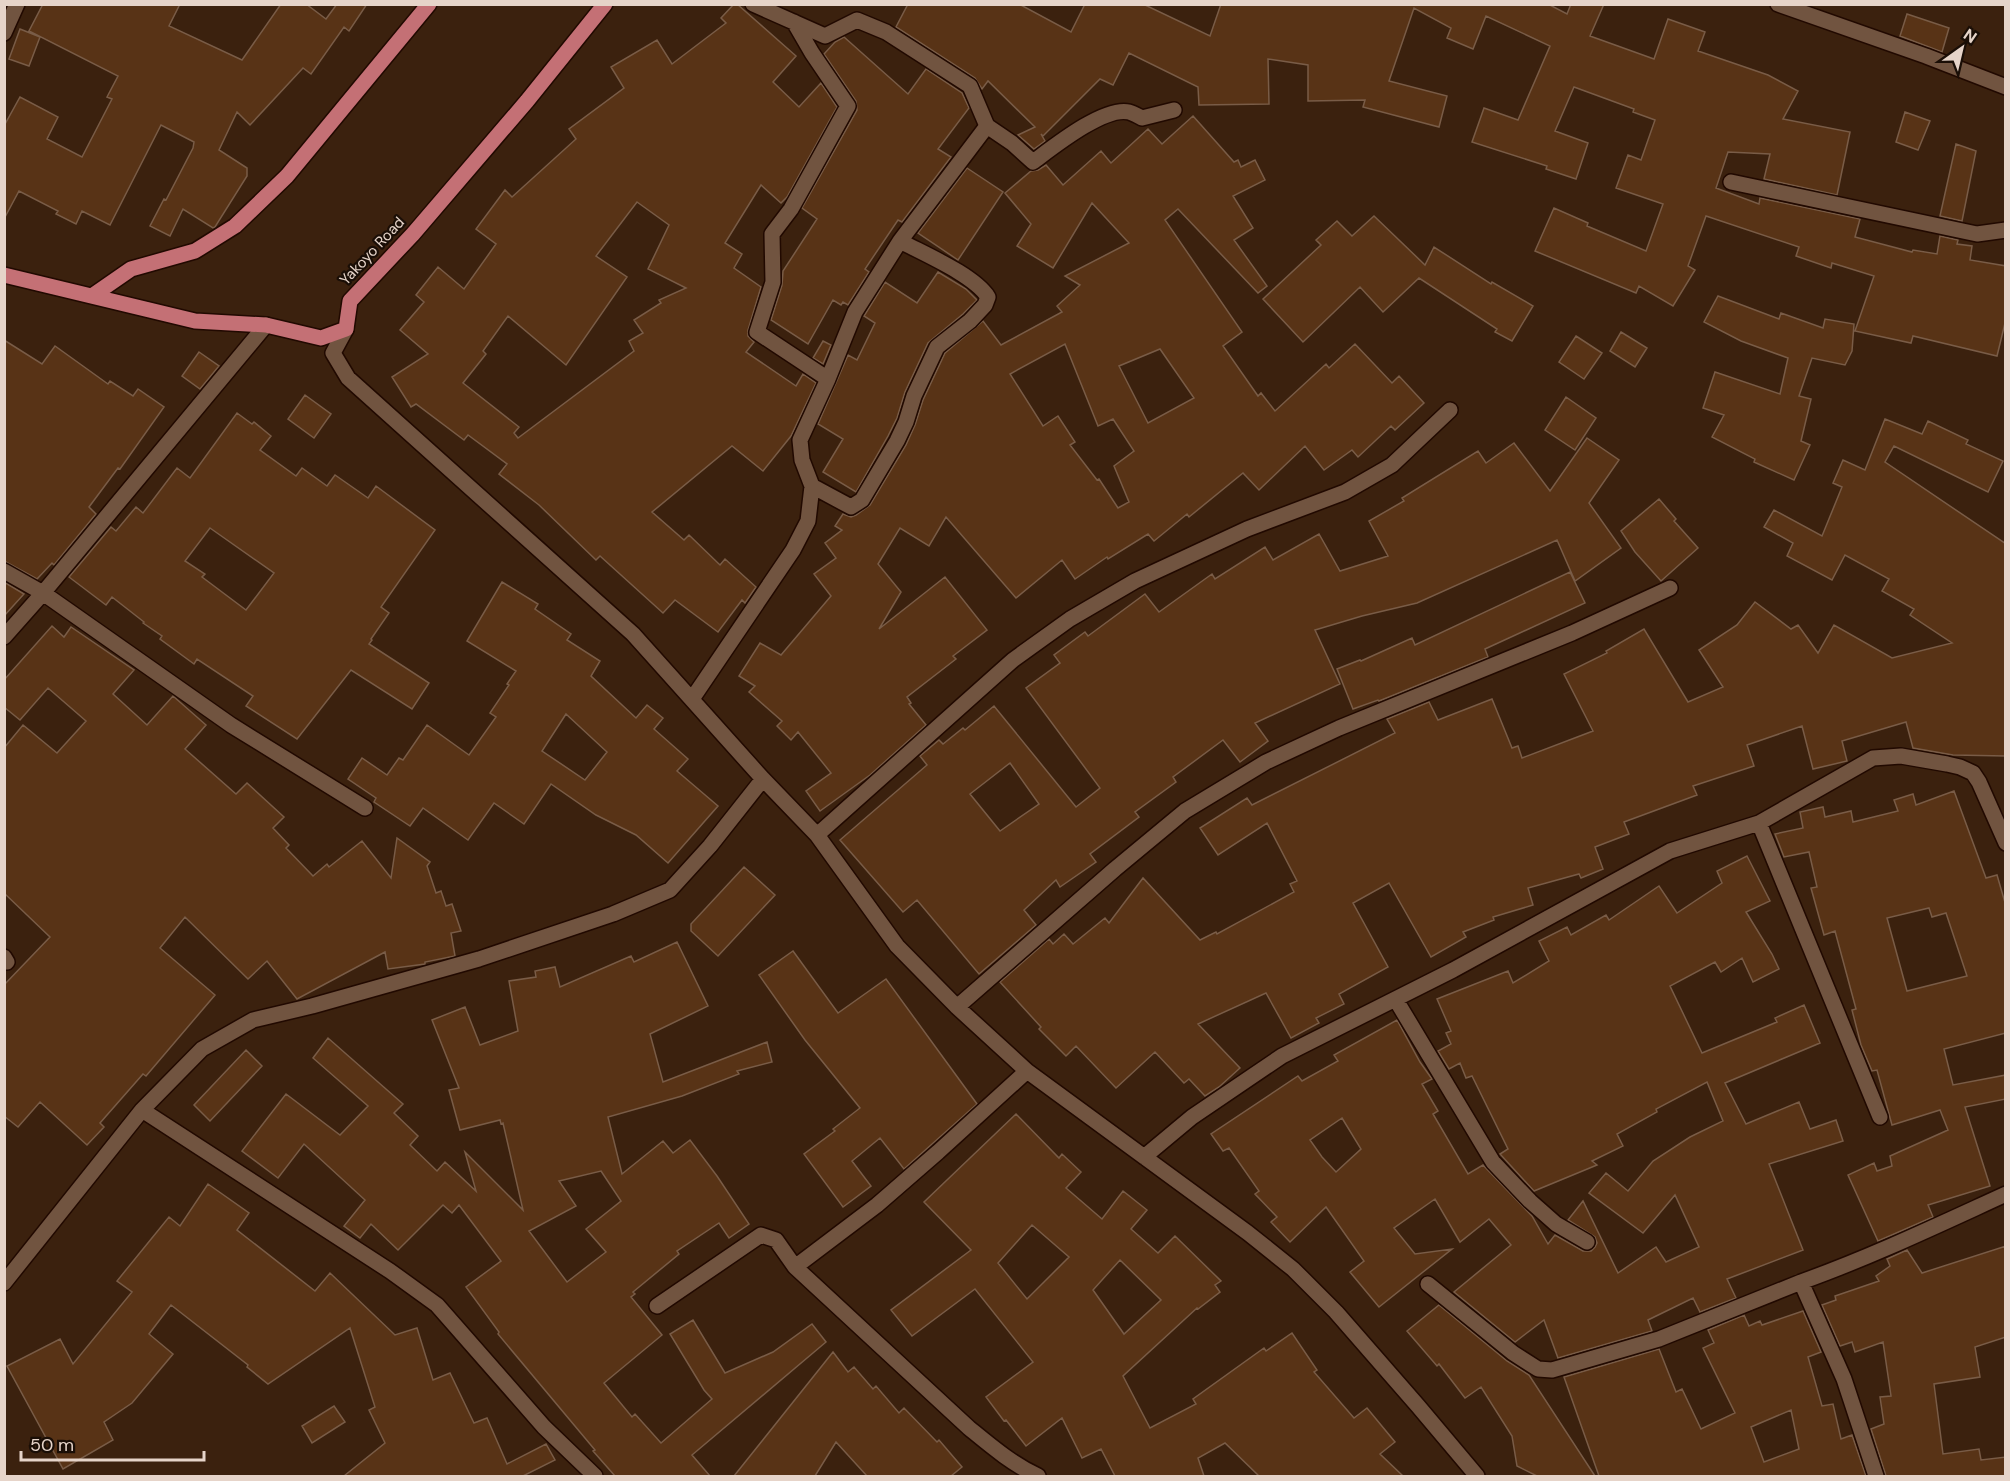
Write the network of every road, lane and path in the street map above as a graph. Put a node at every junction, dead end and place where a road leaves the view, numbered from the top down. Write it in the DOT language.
graph roads {
  1 [pos="17,4"];
  2 [pos="429,4"];
  3 [pos="605,4"];
  4 [pos="753,4"];
  5 [pos="1778,4"];
  6 [pos="794,22"];
  7 [pos="4,33"];
  8 [pos="2006,87"];
  9 [pos="1174,110"];
  10 [pos="987,126"];
  11 [pos="1731,183"];
  12 [pos="2006,230"];
  13 [pos="900,241"];
  14 [pos="4,275"];
  15 [pos="92,296"];
  16 [pos="266,325"];
  17 [pos="346,329"];
  18 [pos="828,379"];
  19 [pos="1450,410"];
  20 [pos="812,486"];
  21 [pos="4,571"];
  22 [pos="1670,588"];
  23 [pos="43,593"];
  24 [pos="4,637"];
  25 [pos="692,699"];
  26 [pos="763,779"];
  27 [pos="366,808"];
  28 [pos="1759,823"];
  29 [pos="817,835"];
  30 [pos="2006,843"];
  31 [pos="1396,1000"];
  32 [pos="957,1006"];
  33 [pos="1027,1071"];
  34 [pos="142,1110"];
  35 [pos="1880,1117"];
  36 [pos="1144,1157"];
  37 [pos="2006,1194"];
  38 [pos="1587,1242"];
  39 [pos="795,1267"];
  40 [pos="1801,1282"];
  41 [pos="4,1283"];
  42 [pos="1428,1284"];
  43 [pos="657,1306"];
  44 [pos="595,1476"];
  45 [pos="1038,1476"];
  46 [pos="1477,1476"];
  47 [pos="1876,1476"];
  1 -- 7 [label="street"];
  2 -- 15 [label="main road"];
  3 -- 17 [label="main road, Yakoyo Road"];
  4 -- 6 [label="street"];
  5 -- 8 [label="street"];
  6 -- 10 [label="street"];
  6 -- 18 [label="street"];
  9 -- 10 [label="street"];
  10 -- 13 [label="street"];
  11 -- 12 [label="street"];
  13 -- 18 [label="street"];
  13 -- 20 [label="street"];
  14 -- 15 [label="main road"];
  15 -- 16 [label="main road"];
  16 -- 17 [label="main road"];
  16 -- 23 [label="street"];
  17 -- 25 [label="street"];
  18 -- 20 [label="street"];
  19 -- 29 [label="street"];
  20 -- 25 [label="street"];
  21 -- 23 [label="street"];
  22 -- 32 [label="street"];
  23 -- 24 [label="street"];
  23 -- 27 [label="street"];
  25 -- 26 [label="street"];
  26 -- 29 [label="street"];
  26 -- 34 [label="street"];
  28 -- 30 [label="street"];
  28 -- 31 [label="street"];
  28 -- 35 [label="street"];
  29 -- 32 [label="street"];
  31 -- 36 [label="street"];
  31 -- 38 [label="street"];
  32 -- 33 [label="street"];
  33 -- 36 [label="street"];
  33 -- 39 [label="street"];
  34 -- 41 [label="street"];
  34 -- 44 [label="street"];
  36 -- 46 [label="street"];
  37 -- 40 [label="street"];
  39 -- 43 [label="street"];
  39 -- 45 [label="street"];
  40 -- 42 [label="street"];
  40 -- 47 [label="street"];
}
